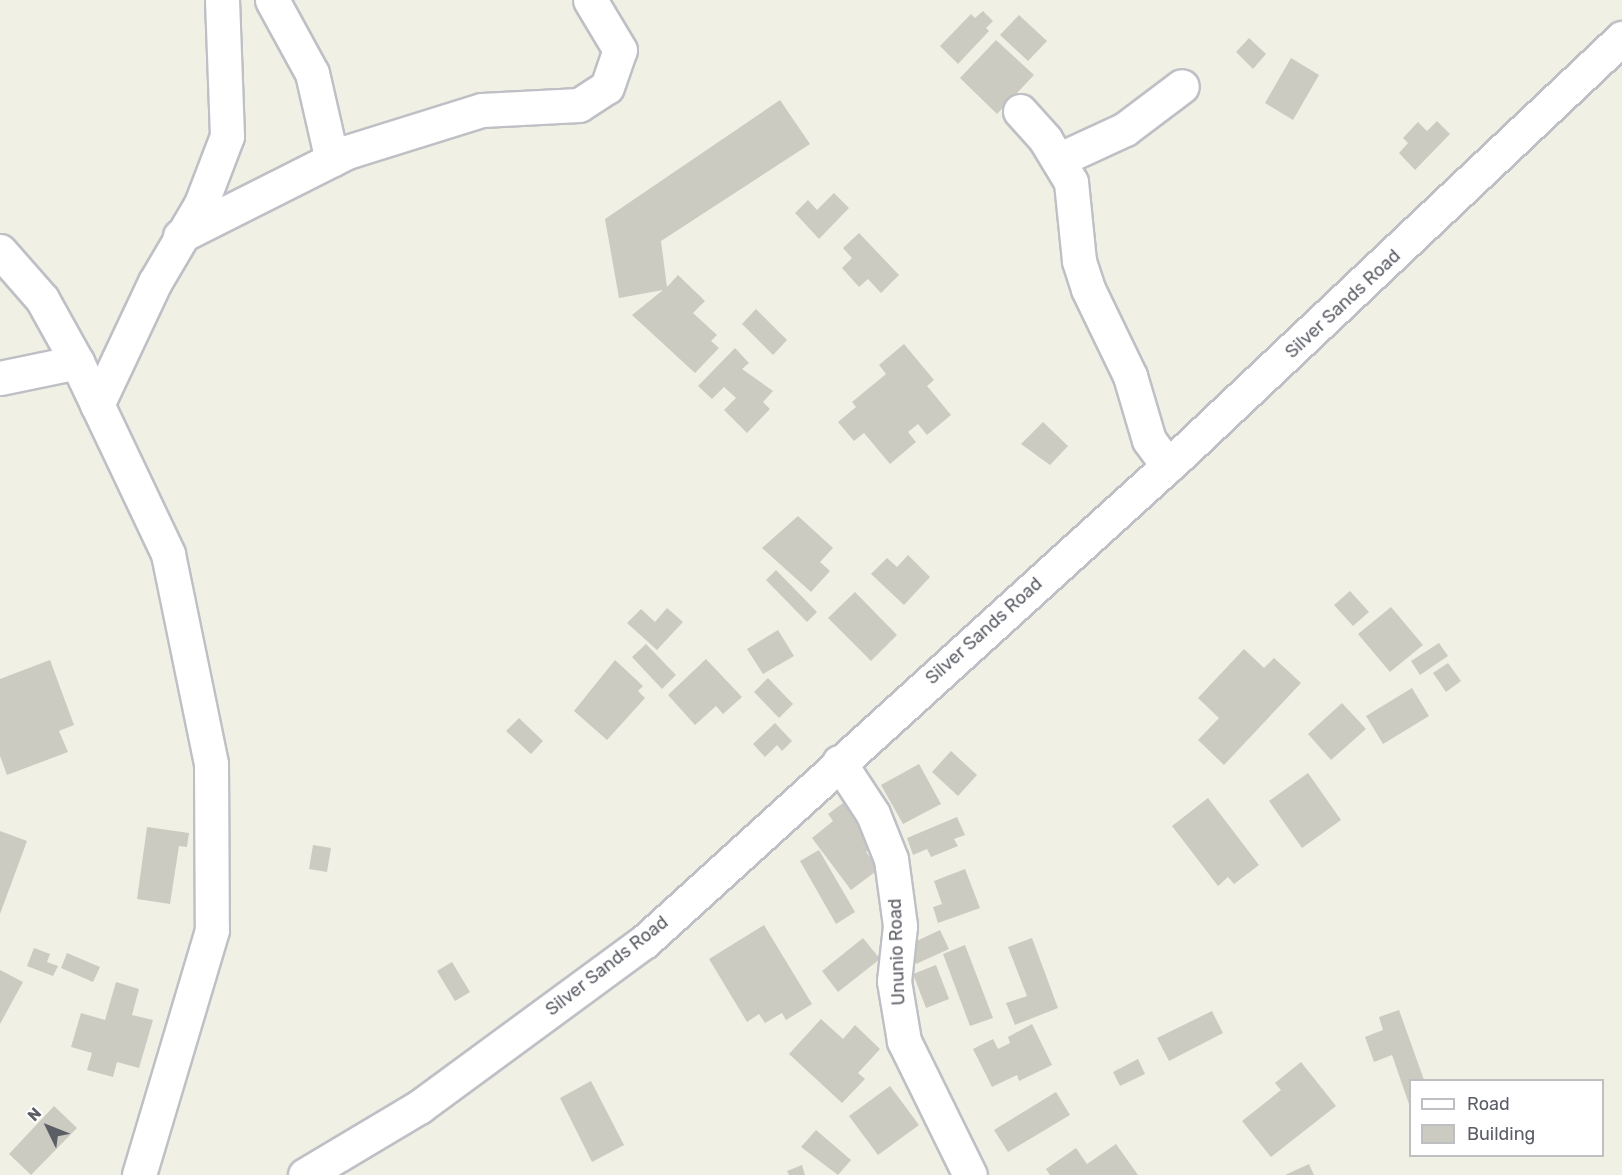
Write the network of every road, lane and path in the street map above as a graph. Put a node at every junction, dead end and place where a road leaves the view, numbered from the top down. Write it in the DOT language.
graph roads {
  1 [pos="222,0"];
  2 [pos="272,0"];
  3 [pos="590,0"];
  4 [pos="1622,38"];
  5 [pos="1182,86"];
  6 [pos="1020,111"];
  7 [pos="332,160"];
  8 [pos="1058,160"];
  9 [pos="180,236"];
  10 [pos="0,251"];
  11 [pos="77,362"];
  12 [pos="0,378"];
  13 [pos="97,405"];
  14 [pos="1168,466"];
  15 [pos="839,762"];
  16 [pos="140,1175"];
  17 [pos="305,1175"];
  18 [pos="970,1175"];
  1 -- 9 [label="street"];
  2 -- 7 [label="street"];
  3 -- 7 [label="street"];
  4 -- 14 [label="street, Silver Sands Road"];
  5 -- 8 [label="street"];
  6 -- 8 [label="street"];
  7 -- 9 [label="street"];
  8 -- 14 [label="street"];
  9 -- 13 [label="street"];
  10 -- 11 [label="street"];
  11 -- 12 [label="street"];
  11 -- 13 [label="street"];
  13 -- 16 [label="street"];
  14 -- 15 [label="street, Silver Sands Road"];
  15 -- 17 [label="street, Silver Sands Road"];
  15 -- 18 [label="street, Ununio Road"];
}
